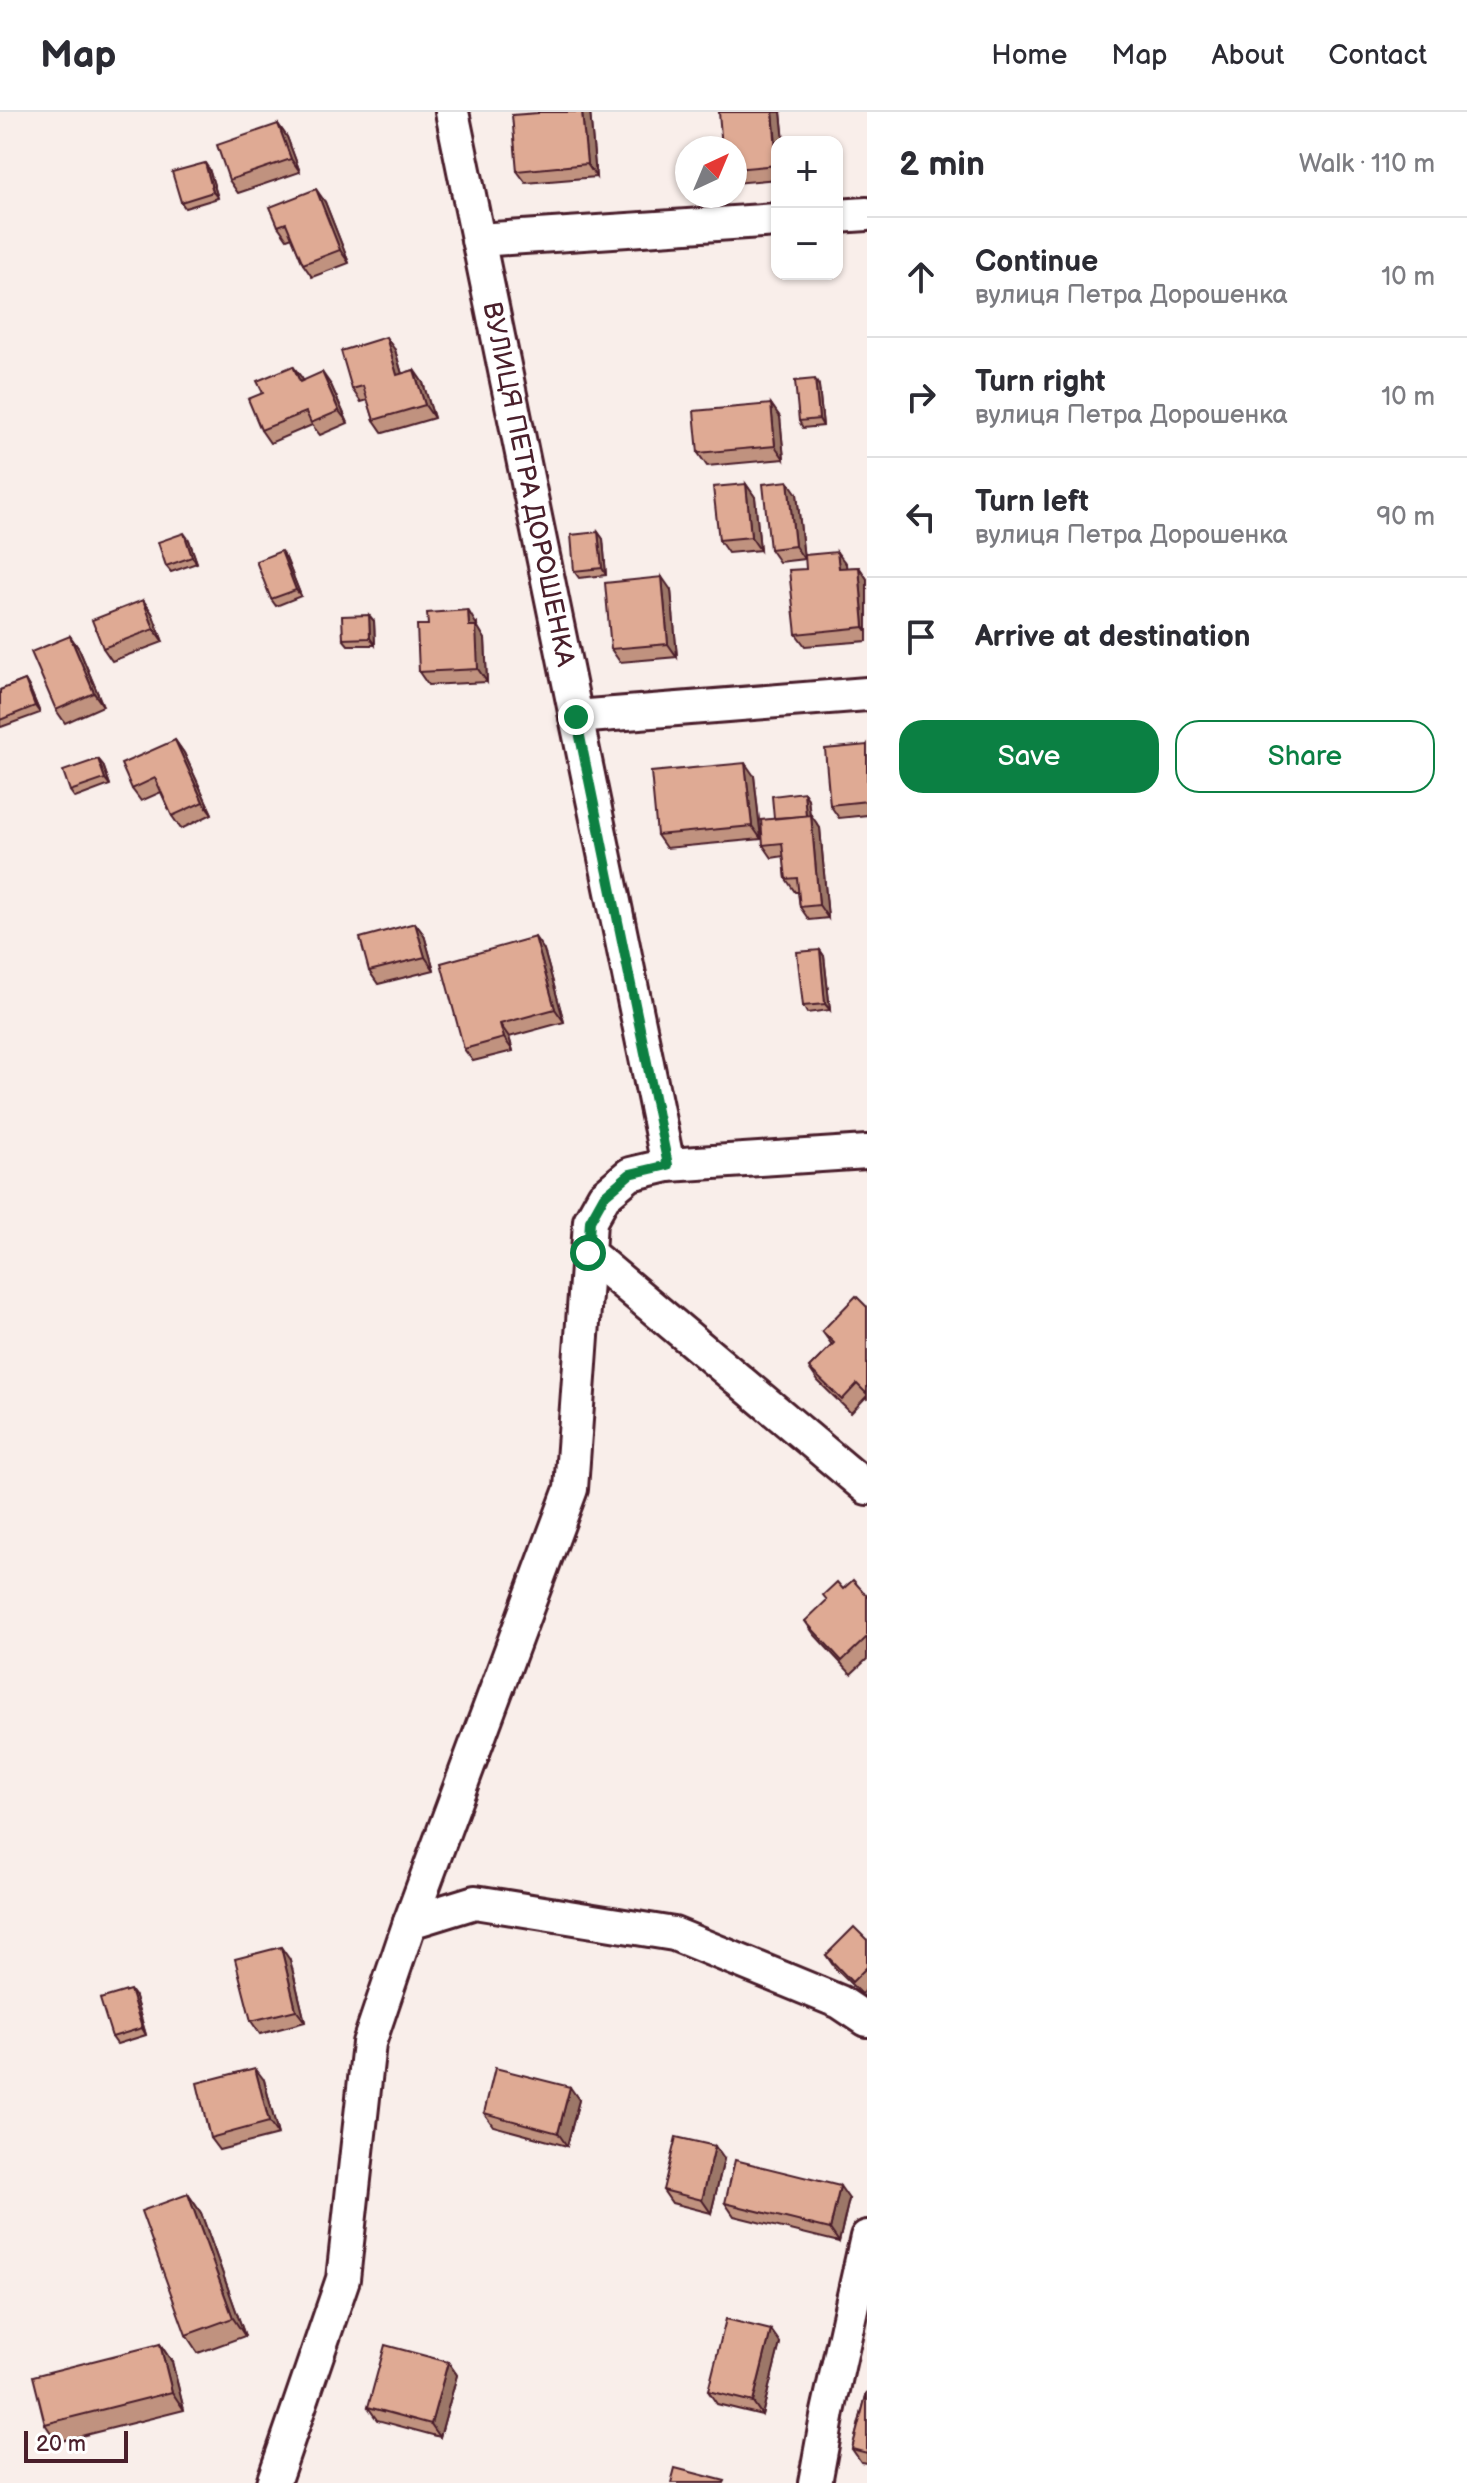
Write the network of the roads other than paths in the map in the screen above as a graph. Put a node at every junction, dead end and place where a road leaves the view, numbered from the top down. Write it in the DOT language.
graph roads {
  1 [pos="452,112"];
  2 [pos="867,214"];
  3 [pos="843,216"];
  4 [pos="771,220"];
  5 [pos="478,240"];
  6 [pos="867,694"];
  7 [pos="576,717"];
  8 [pos="867,1152"];
  9 [pos="668,1165"];
  10 [pos="588,1253"];
  11 [pos="867,1488"];
  12 [pos="410,1922"];
  13 [pos="867,2020"];
  14 [pos="867,2237"];
  15 [pos="273,2483"];
  16 [pos="815,2483"];
  1 -- 5 [label="street, ВУЛИЦЯ ПЕТРА ДОРОШЕНКА"];
  2 -- 3 [label="street"];
  4 -- 5 [label="street"];
  5 -- 7 [label="street, ВУЛИЦЯ ПЕТРА ДОРОШЕНКА"];
  6 -- 7 [label="street"];
  7 -- 9 [label="street, ВУЛИЦЯ ПЕТРА ДОРОШЕНКА"];
  8 -- 9 [label="street"];
  9 -- 10 [label="street"];
  10 -- 11 [label="street"];
  10 -- 12 [label="street"];
  12 -- 13 [label="street"];
  12 -- 15 [label="street"];
  14 -- 16 [label="street"];
}
